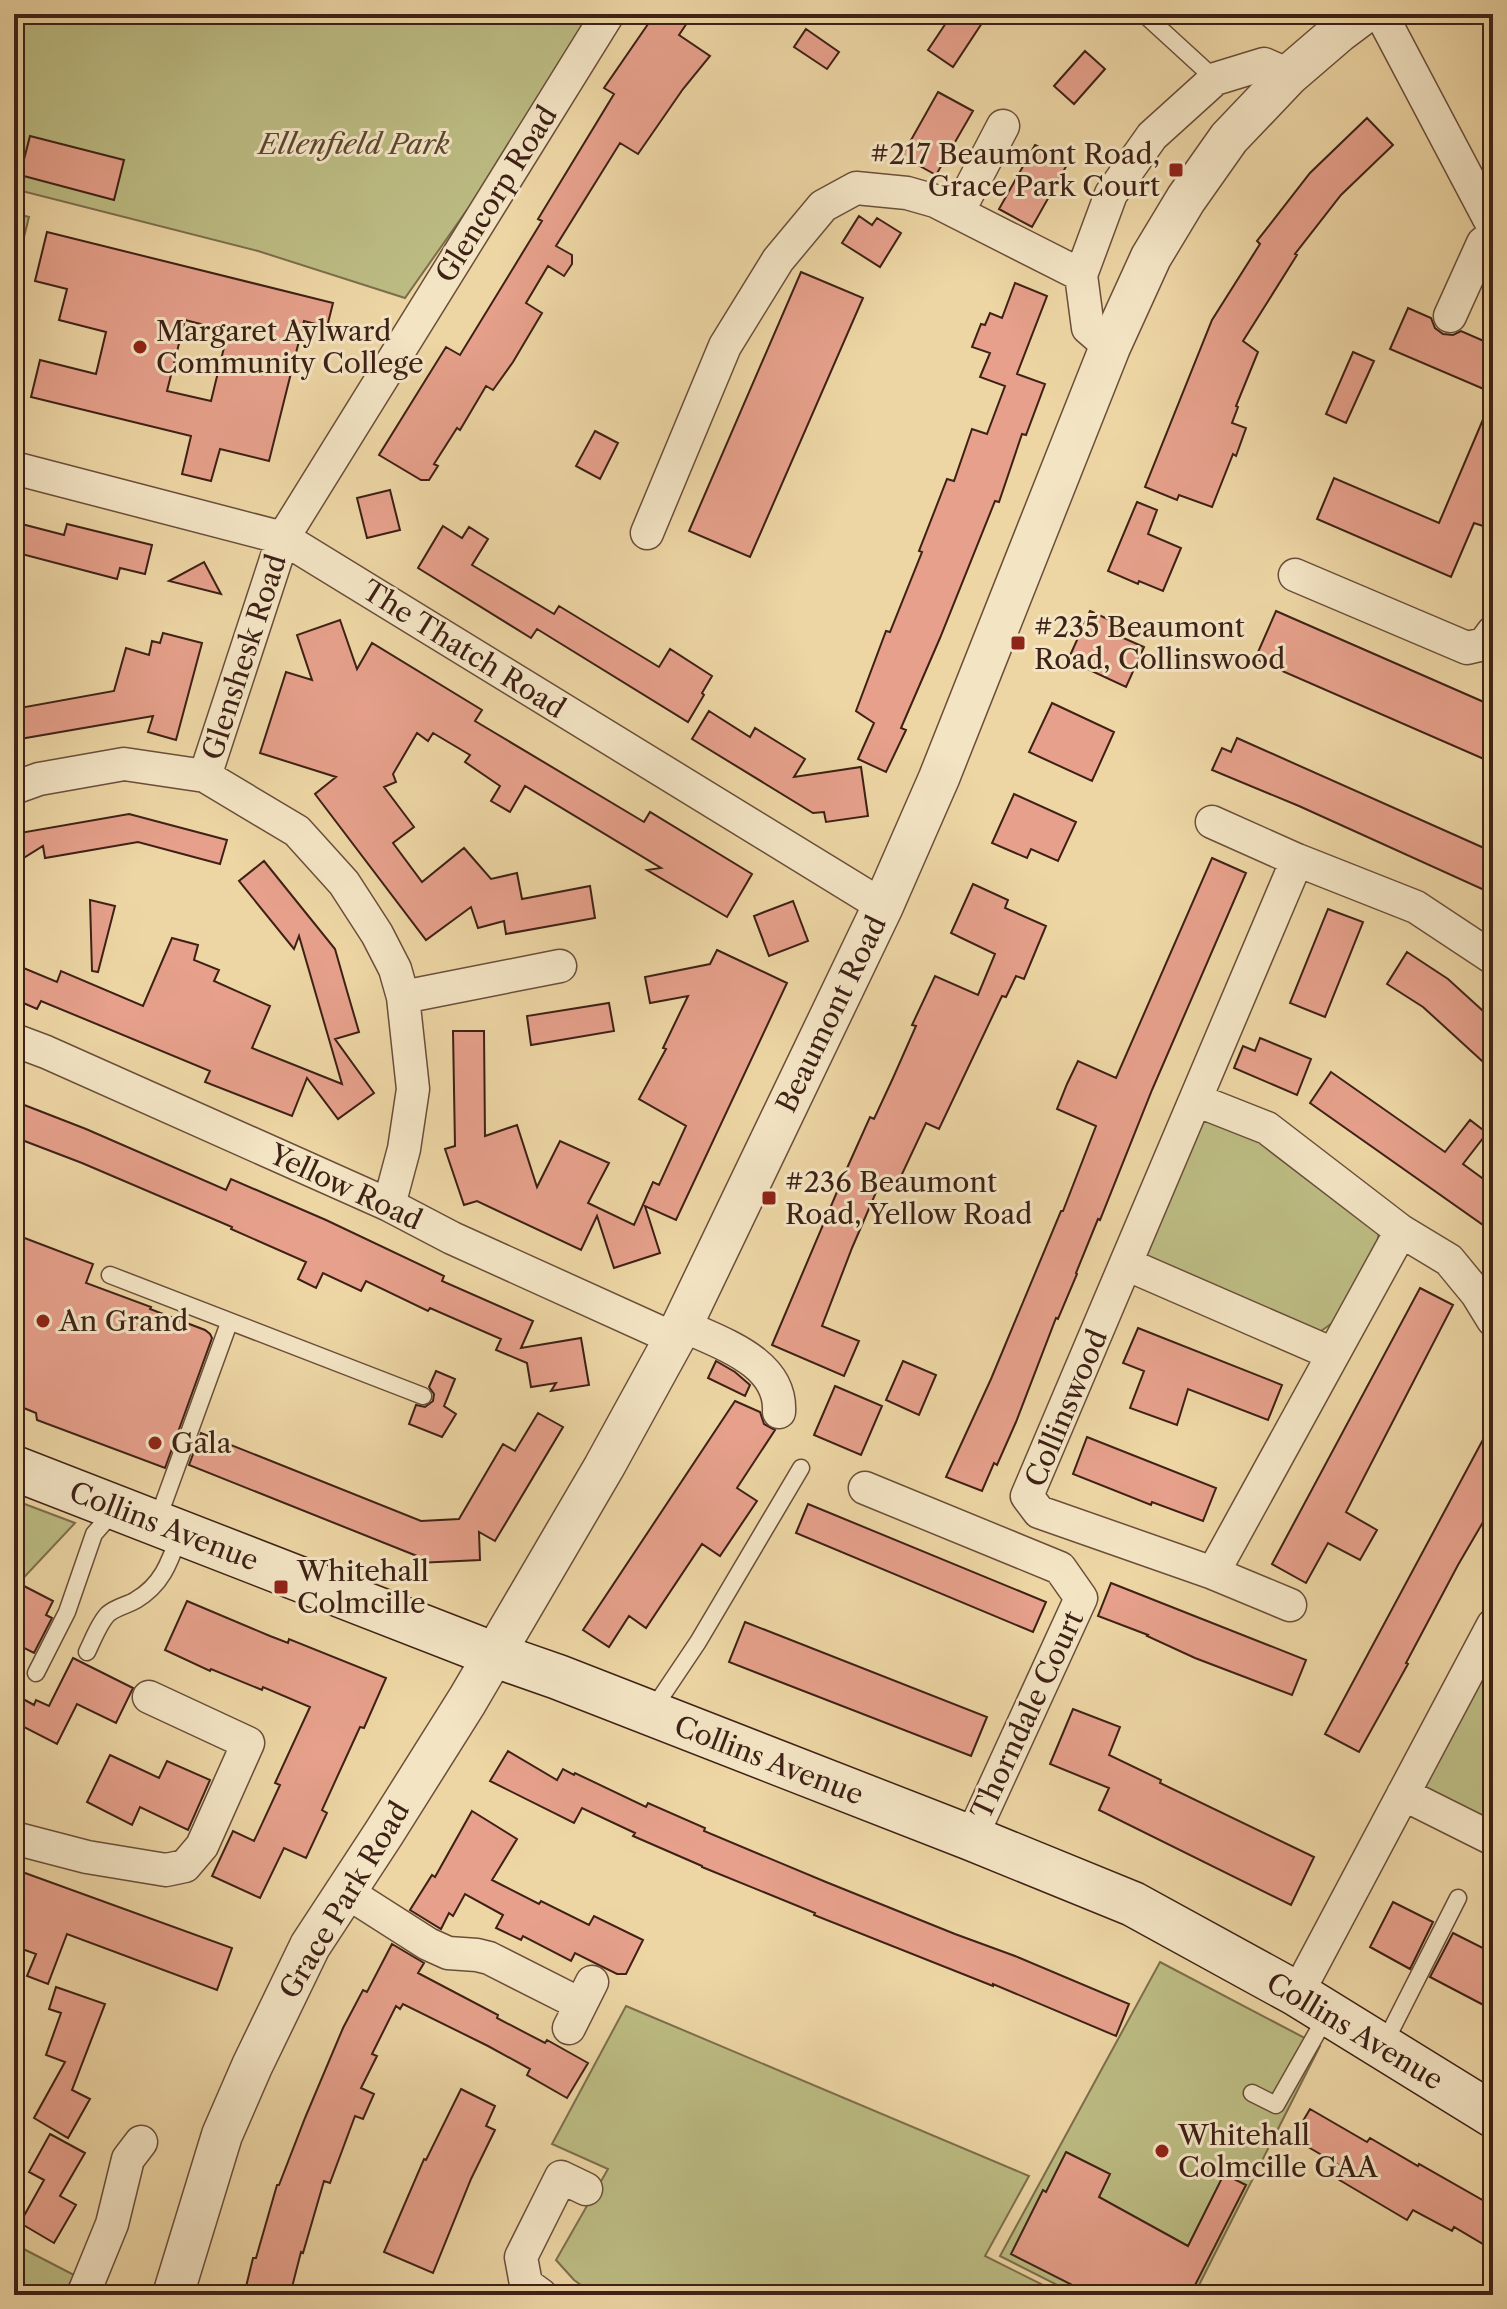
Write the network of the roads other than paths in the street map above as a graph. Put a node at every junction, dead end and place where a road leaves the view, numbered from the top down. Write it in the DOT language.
graph roads {
  1 [pos="608,14"];
  2 [pos="1144,14"];
  3 [pos="1363,14"];
  4 [pos="1381,14"];
  5 [pos="1289,75"];
  6 [pos="1215,79"];
  7 [pos="1003,126"];
  8 [pos="958,212"];
  9 [pos="1493,226"];
  10 [pos="1493,236"];
  11 [pos="1081,275"];
  12 [pos="1450,316"];
  13 [pos="1110,347"];
  14 [pos="14,468"];
  15 [pos="647,533"];
  16 [pos="283,538"];
  17 [pos="1295,575"];
  18 [pos="1490,643"];
  19 [pos="205,776"];
  20 [pos="14,788"];
  21 [pos="1212,822"];
  22 [pos="1297,860"];
  23 [pos="883,906"];
  24 [pos="1493,958"];
  25 [pos="560,966"];
  26 [pos="403,997"];
  27 [pos="14,1040"];
  28 [pos="1196,1100"];
  29 [pos="389,1205"];
  30 [pos="1401,1231"];
  31 [pos="1126,1264"];
  32 [pos="110,1275"];
  33 [pos="1493,1320"];
  34 [pos="229,1323"];
  35 [pos="679,1332"];
  36 [pos="1333,1354"];
  37 [pos="423,1396"];
  38 [pos="779,1412"];
  39 [pos="801,1468"];
  40 [pos="17,1477"];
  41 [pos="865,1488"];
  42 [pos="116,1509"];
  43 [pos="168,1527"];
  44 [pos="1213,1573"];
  45 [pos="1290,1605"];
  46 [pos="1493,1625"];
  47 [pos="87,1652"];
  48 [pos="495,1655"];
  49 [pos="36,1673"];
  50 [pos="149,1697"];
  51 [pos="650,1713"];
  52 [pos="1403,1794"];
  53 [pos="14,1838"];
  54 [pos="971,1838"];
  55 [pos="1493,1839"];
  56 [pos="345,1891"];
  57 [pos="1458,1898"];
  58 [pos="1313,2004"];
  59 [pos="580,2005"];
  60 [pos="1383,2047"];
  61 [pos="1252,2093"];
  62 [pos="1493,2115"];
  63 [pos="141,2142"];
  64 [pos="586,2189"];
  65 [pos="83,2295"];
  66 [pos="173,2295"];
  67 [pos="541,2295"];
  1 -- 16 [label="street, Glencorp Road"];
  2 -- 6 [label="lane"];
  3 -- 5 [label="street, Beaumont Road"];
  4 -- 9 [label="street"];
  5 -- 6 [label="street"];
  5 -- 13 [label="street, Beaumont Road"];
  6 -- 11 [label="street"];
  7 -- 8 [label="street"];
  8 -- 11 [label="street"];
  8 -- 15 [label="street"];
  10 -- 12 [label="street"];
  11 -- 13 [label="street"];
  13 -- 23 [label="street, Beaumont Road"];
  14 -- 16 [label="street, The Thatch Road"];
  16 -- 19 [label="street, Glenshesk Road"];
  16 -- 23 [label="street, The Thatch Road"];
  17 -- 18 [label="street"];
  19 -- 20 [label="street, Glenshesk Road"];
  19 -- 26 [label="street, Glenshesk Road"];
  21 -- 22 [label="street"];
  22 -- 24 [label="street"];
  22 -- 28 [label="street, Collinswood"];
  23 -- 35 [label="street, Beaumont Road"];
  25 -- 26 [label="street"];
  26 -- 29 [label="street, Glenshesk Road"];
  27 -- 29 [label="street, Yellow Road"];
  28 -- 30 [label="street"];
  28 -- 31 [label="street, Collinswood"];
  29 -- 35 [label="street, Yellow Road"];
  30 -- 33 [label="street"];
  30 -- 36 [label="street"];
  31 -- 36 [label="street"];
  31 -- 44 [label="street, Collinswood"];
  32 -- 34 [label="lane"];
  34 -- 37 [label="lane"];
  34 -- 43 [label="lane"];
  35 -- 38 [label="street, Yellow Road"];
  35 -- 48 [label="street, Beaumont Road"];
  36 -- 44 [label="street"];
  39 -- 51 [label="lane"];
  40 -- 42 [label="main road, Collins Avenue"];
  41 -- 54 [label="street, Thorndale Court"];
  42 -- 43 [label="main road, Collins Avenue"];
  42 -- 49 [label="lane"];
  43 -- 47 [label="lane"];
  43 -- 48 [label="main road, Collins Avenue"];
  44 -- 45 [label="street, Collinswood"];
  46 -- 52 [label="street"];
  48 -- 51 [label="main road, Collins Avenue"];
  48 -- 56 [label="street, Grace Park Road"];
  50 -- 53 [label="street"];
  51 -- 54 [label="main road, Collins Avenue"];
  52 -- 55 [label="street"];
  52 -- 58 [label="street"];
  54 -- 58 [label="main road, Collins Avenue"];
  56 -- 59 [label="street"];
  56 -- 66 [label="street, Grace Park Road"];
  57 -- 60 [label="lane"];
  58 -- 60 [label="main road, Collins Avenue"];
  58 -- 61 [label="lane"];
  60 -- 62 [label="main road, Collins Avenue"];
  63 -- 65 [label="street"];
  64 -- 67 [label="street"];
}
